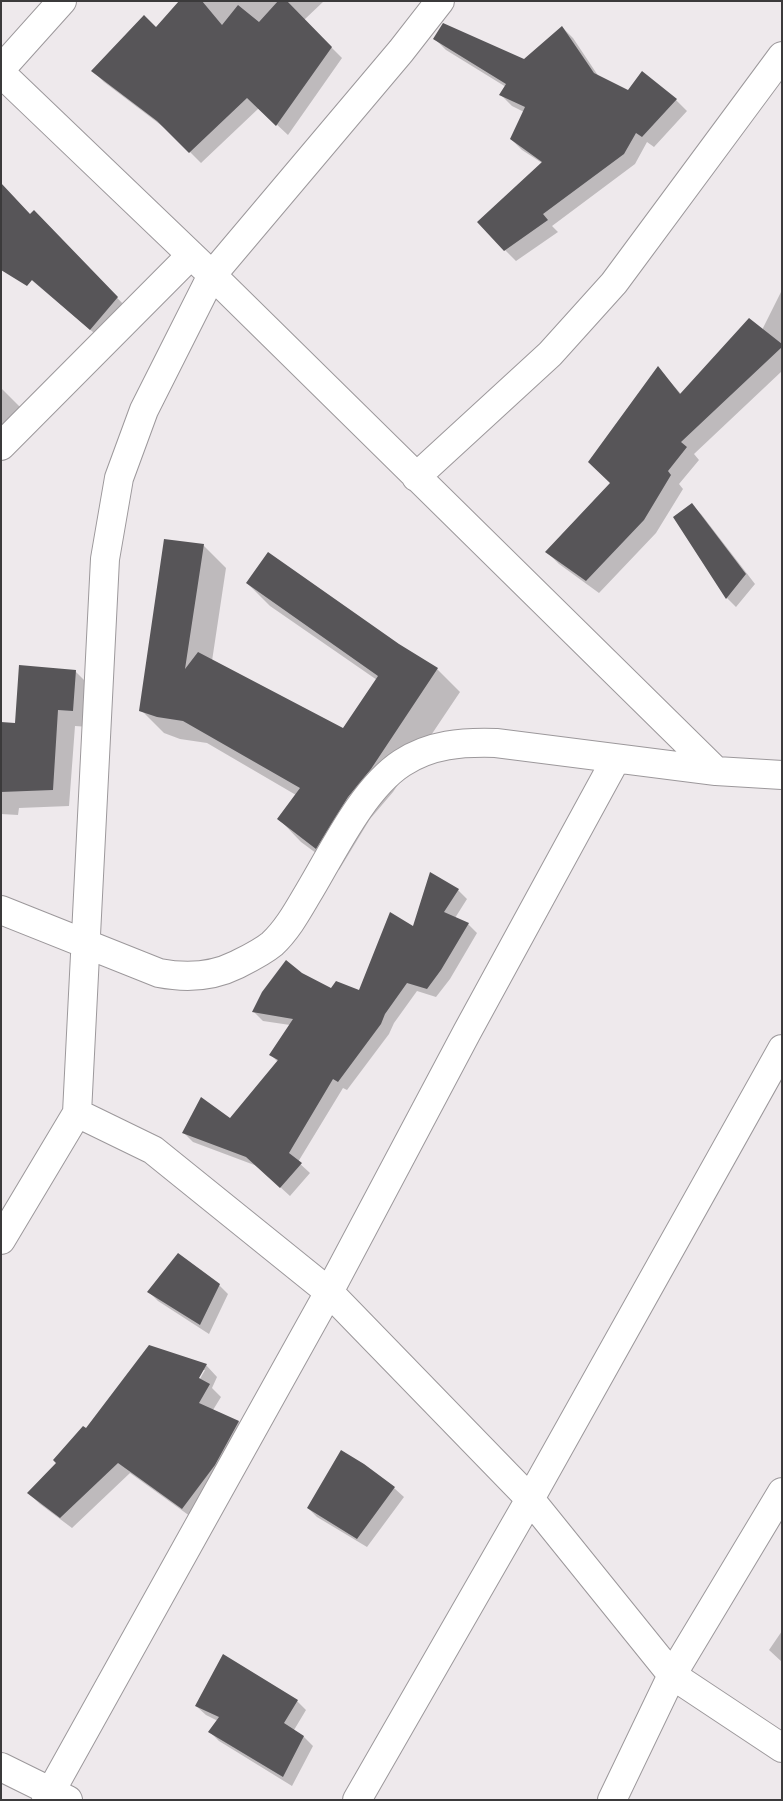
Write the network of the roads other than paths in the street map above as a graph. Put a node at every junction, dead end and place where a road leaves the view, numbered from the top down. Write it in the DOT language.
graph roads {
  1 [pos="62,1"];
  2 [pos="440,1"];
  3 [pos="782,56"];
  4 [pos="1,71"];
  5 [pos="190,255"];
  6 [pos="212,275"];
  7 [pos="1,446"];
  8 [pos="416,477"];
  9 [pos="616,759"];
  10 [pos="716,771"];
  11 [pos="782,775"];
  12 [pos="1,910"];
  13 [pos="84,943"];
  14 [pos="782,1049"];
  15 [pos="77,1113"];
  16 [pos="1,1240"];
  17 [pos="329,1292"];
  18 [pos="782,1492"];
  19 [pos="530,1499"];
  20 [pos="672,1674"];
  21 [pos="782,1748"];
  22 [pos="1,1767"];
  23 [pos="55,1797"];
  24 [pos="357,1800"];
  25 [pos="612,1800"];
  1 -- 4 [label="street"];
  2 -- 6 [label="street"];
  3 -- 8 [label="street"];
  4 -- 5 [label="street"];
  5 -- 6 [label="street"];
  5 -- 7 [label="street"];
  6 -- 8 [label="street"];
  6 -- 13 [label="street"];
  8 -- 10 [label="street"];
  9 -- 10 [label="street"];
  9 -- 13 [label="street"];
  9 -- 17 [label="street"];
  10 -- 11 [label="street"];
  12 -- 13 [label="street"];
  13 -- 15 [label="street"];
  14 -- 19 [label="street"];
  15 -- 16 [label="street"];
  15 -- 17 [label="street"];
  17 -- 19 [label="street"];
  17 -- 23 [label="street"];
  18 -- 20 [label="street"];
  19 -- 20 [label="street"];
  19 -- 24 [label="street"];
  20 -- 21 [label="street"];
  20 -- 25 [label="street"];
  22 -- 23 [label="street"];
}
